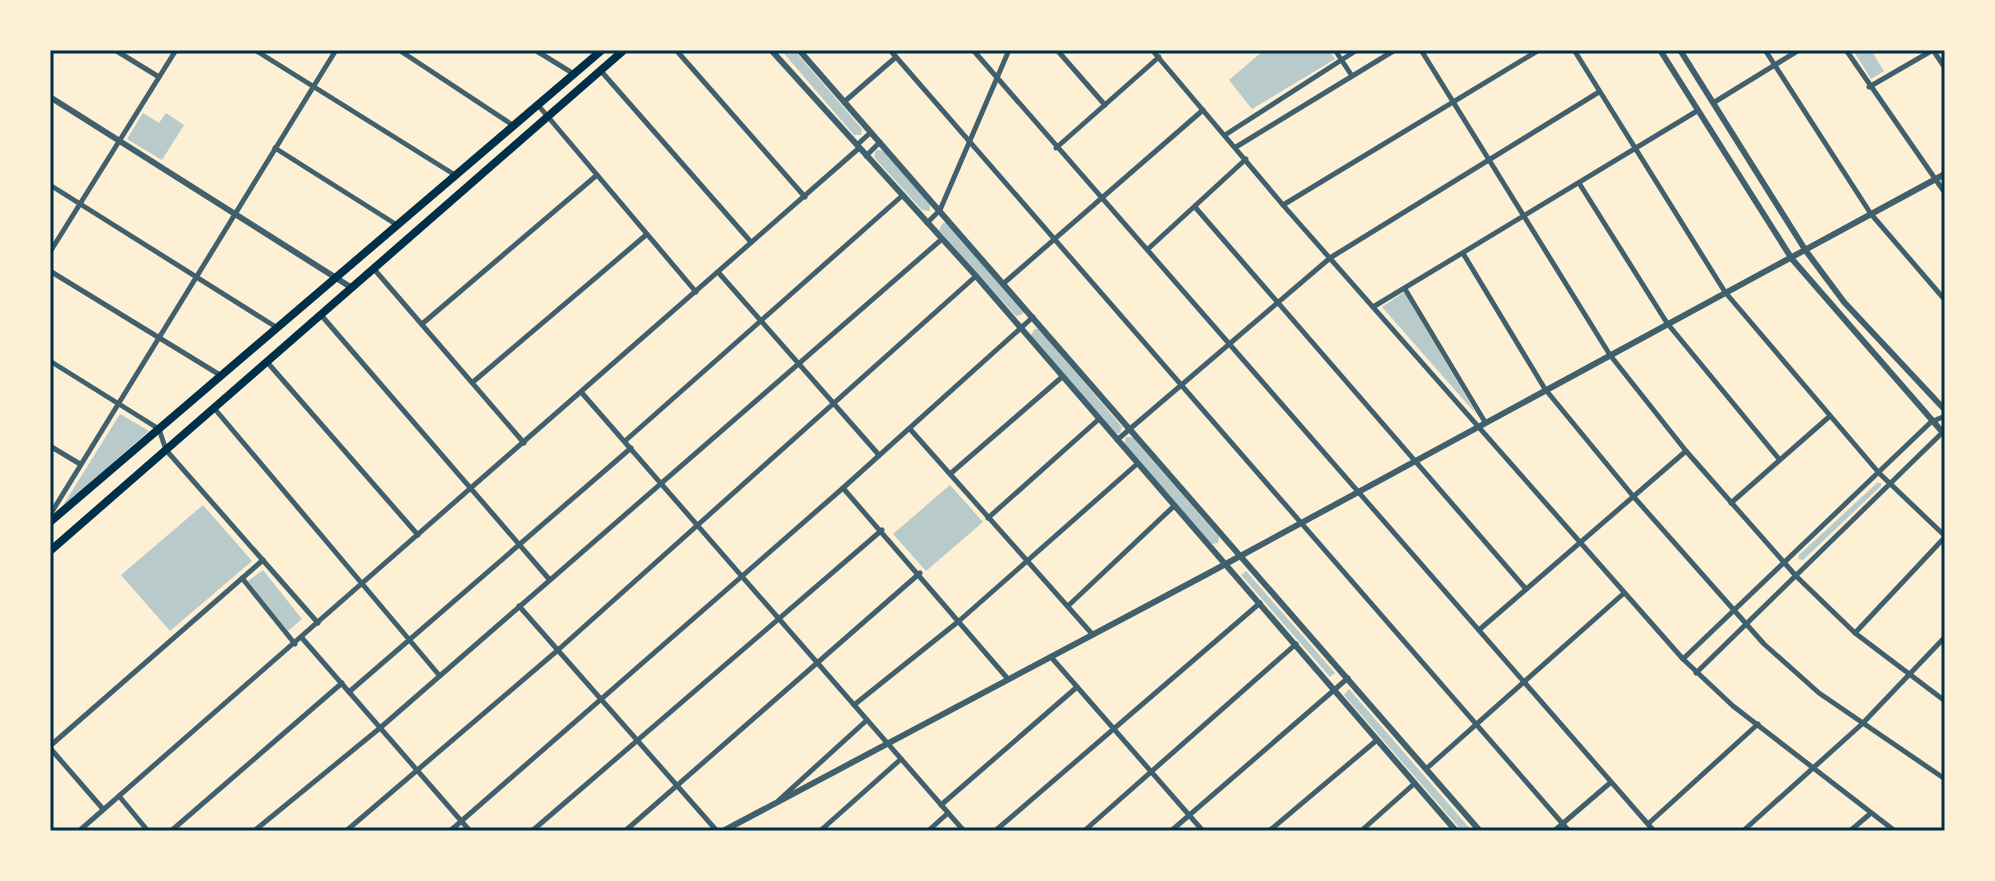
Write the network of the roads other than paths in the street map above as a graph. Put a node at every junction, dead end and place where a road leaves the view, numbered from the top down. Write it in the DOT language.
graph roads {
  1 [pos="115,50"];
  2 [pos="176,50"];
  3 [pos="255,50"];
  4 [pos="336,50"];
  5 [pos="399,50"];
  6 [pos="535,50"];
  7 [pos="602,50"];
  8 [pos="624,50"];
  9 [pos="676,50"];
  10 [pos="771,50"];
  11 [pos="799,50"];
  12 [pos="890,50"];
  13 [pos="973,50"];
  14 [pos="1009,50"];
  15 [pos="1057,50"];
  16 [pos="1152,50"];
  17 [pos="1335,50"];
  18 [pos="1357,50"];
  19 [pos="1395,50"];
  20 [pos="1421,50"];
  21 [pos="1539,50"];
  22 [pos="1574,50"];
  23 [pos="1660,50"];
  24 [pos="1680,50"];
  25 [pos="1765,50"];
  26 [pos="1799,50"];
  27 [pos="1846,50"];
  28 [pos="1933,50"];
  29 [pos="896,57"];
  30 [pos="1159,57"];
  31 [pos="1341,60"];
  32 [pos="1774,65"];
  33 [pos="1945,68"];
  34 [pos="601,71"];
  35 [pos="574,74"];
  36 [pos="1352,76"];
  37 [pos="159,77"];
  38 [pos="997,78"];
  39 [pos="1869,87"];
  40 [pos="312,88"];
  41 [pos="1599,92"];
  42 [pos="50,97"];
  43 [pos="844,102"];
  44 [pos="1454,103"];
  45 [pos="1713,103"];
  46 [pos="538,105"];
  47 [pos="1105,105"];
  48 [pos="1203,110"];
  49 [pos="1697,111"];
  50 [pos="547,117"];
  51 [pos="514,126"];
  52 [pos="871,132"];
  53 [pos="1225,135"];
  54 [pos="120,139"];
  55 [pos="880,142"];
  56 [pos="970,145"];
  57 [pos="1236,147"];
  58 [pos="275,148"];
  59 [pos="857,148"];
  60 [pos="1056,148"];
  61 [pos="1634,150"];
  62 [pos="866,157"];
  63 [pos="1246,159"];
  64 [pos="1489,160"];
  65 [pos="1945,174"];
  66 [pos="455,175"];
  67 [pos="597,175"];
  68 [pos="1935,179"];
  69 [pos="1579,183"];
  70 [pos="50,185"];
  71 [pos="1945,193"];
  72 [pos="903,195"];
  73 [pos="805,197"];
  74 [pos="1103,198"];
  75 [pos="80,203"];
  76 [pos="1283,205"];
  77 [pos="1195,207"];
  78 [pos="940,210"];
  79 [pos="234,212"];
  80 [pos="1871,214"];
  81 [pos="1524,217"];
  82 [pos="927,223"];
  83 [pos="397,225"];
  84 [pos="646,235"];
  85 [pos="942,239"];
  86 [pos="1054,241"];
  87 [pos="751,242"];
  88 [pos="1148,249"];
  89 [pos="1806,251"];
  90 [pos="50,252"];
  91 [pos="1464,255"];
  92 [pos="1330,258"];
  93 [pos="1792,259"];
  94 [pos="374,269"];
  95 [pos="50,271"];
  96 [pos="718,272"];
  97 [pos="195,275"];
  98 [pos="338,276"];
  99 [pos="976,276"];
  100 [pos="1004,283"];
  101 [pos="352,288"];
  102 [pos="1405,289"];
  103 [pos="696,292"];
  104 [pos="1725,292"];
  105 [pos="1945,300"];
  106 [pos="1276,302"];
  107 [pos="1373,307"];
  108 [pos="321,315"];
  109 [pos="1033,317"];
  110 [pos="761,321"];
  111 [pos="1667,323"];
  112 [pos="422,324"];
  113 [pos="277,328"];
  114 [pos="1020,328"];
  115 [pos="156,338"];
  116 [pos="1229,345"];
  117 [pos="1610,355"];
  118 [pos="50,361"];
  119 [pos="267,362"];
  120 [pos="799,364"];
  121 [pos="221,376"];
  122 [pos="1062,377"];
  123 [pos="473,382"];
  124 [pos="1179,386"];
  125 [pos="1545,389"];
  126 [pos="582,393"];
  127 [pos="119,403"];
  128 [pos="835,404"];
  129 [pos="214,408"];
  130 [pos="1945,413"];
  131 [pos="1830,416"];
  132 [pos="1099,419"];
  133 [pos="1931,422"];
  134 [pos="1481,424"];
  135 [pos="1130,428"];
  136 [pos="159,429"];
  137 [pos="910,429"];
  138 [pos="1945,433"];
  139 [pos="1117,440"];
  140 [pos="624,441"];
  141 [pos="524,443"];
  142 [pos="50,446"];
  143 [pos="631,448"];
  144 [pos="166,450"];
  145 [pos="1686,451"];
  146 [pos="879,455"];
  147 [pos="1415,458"];
  148 [pos="1779,459"];
  149 [pos="80,464"];
  150 [pos="1137,464"];
  151 [pos="1879,473"];
  152 [pos="950,474"];
  153 [pos="662,485"];
  154 [pos="1891,486"];
  155 [pos="472,488"];
  156 [pos="843,488"];
  157 [pos="1357,490"];
  158 [pos="1633,496"];
  159 [pos="1731,503"];
  160 [pos="1174,506"];
  161 [pos="50,515"];
  162 [pos="988,518"];
  163 [pos="1300,521"];
  164 [pos="50,522"];
  165 [pos="697,525"];
  166 [pos="882,530"];
  167 [pos="418,535"];
  168 [pos="1945,536"];
  169 [pos="1580,541"];
  170 [pos="520,543"];
  171 [pos="50,551"];
  172 [pos="1241,554"];
  173 [pos="263,560"];
  174 [pos="1027,561"];
  175 [pos="1785,563"];
  176 [pos="1224,564"];
  177 [pos="920,573"];
  178 [pos="741,576"];
  179 [pos="1796,576"];
  180 [pos="242,578"];
  181 [pos="549,579"];
  182 [pos="363,586"];
  183 [pos="1526,589"];
  184 [pos="1623,594"];
  185 [pos="1260,603"];
  186 [pos="519,606"];
  187 [pos="1068,606"];
  188 [pos="1733,610"];
  189 [pos="778,617"];
  190 [pos="959,621"];
  191 [pos="318,623"];
  192 [pos="1747,625"];
  193 [pos="1479,630"];
  194 [pos="1855,633"];
  195 [pos="1093,635"];
  196 [pos="1945,637"];
  197 [pos="302,638"];
  198 [pos="411,641"];
  199 [pos="295,644"];
  200 [pos="1296,644"];
  201 [pos="558,650"];
  202 [pos="1051,657"];
  203 [pos="1683,659"];
  204 [pos="817,662"];
  205 [pos="1696,673"];
  206 [pos="439,675"];
  207 [pos="1911,676"];
  208 [pos="1348,678"];
  209 [pos="1008,679"];
  210 [pos="1525,682"];
  211 [pos="342,683"];
  212 [pos="1077,687"];
  213 [pos="1334,691"];
  214 [pos="349,692"];
  215 [pos="601,699"];
  216 [pos="1945,701"];
  217 [pos="854,705"];
  218 [pos="867,720"];
  219 [pos="1758,724"];
  220 [pos="1862,724"];
  221 [pos="1476,725"];
  222 [pos="380,728"];
  223 [pos="1114,729"];
  224 [pos="637,740"];
  225 [pos="1377,740"];
  226 [pos="887,743"];
  227 [pos="50,747"];
  228 [pos="901,759"];
  229 [pos="1426,769"];
  230 [pos="1815,769"];
  231 [pos="417,770"];
  232 [pos="1152,772"];
  233 [pos="1945,779"];
  234 [pos="1415,783"];
  235 [pos="1610,783"];
  236 [pos="676,785"];
  237 [pos="119,796"];
  238 [pos="777,801"];
  239 [pos="941,805"];
  240 [pos="103,809"];
  241 [pos="948,813"];
  242 [pos="1871,813"];
  243 [pos="1189,815"];
  244 [pos="462,821"];
  245 [pos="1563,824"];
  246 [pos="1648,824"];
  247 [pos="79,831"];
  248 [pos="148,831"];
  249 [pos="171,831"];
  250 [pos="254,831"];
  251 [pos="346,831"];
  252 [pos="450,831"];
  253 [pos="470,831"];
  254 [pos="532,831"];
  255 [pos="625,831"];
  256 [pos="720,831"];
  257 [pos="820,831"];
  258 [pos="928,831"];
  259 [pos="964,831"];
  260 [pos="995,831"];
  261 [pos="1084,831"];
  262 [pos="1171,831"];
  263 [pos="1203,831"];
  264 [pos="1269,831"];
  265 [pos="1361,831"];
  266 [pos="1456,831"];
  267 [pos="1480,831"];
  268 [pos="1554,831"];
  269 [pos="1569,831"];
  270 [pos="1654,831"];
  271 [pos="1743,831"];
  272 [pos="1850,831"];
  273 [pos="1895,831"];
  1 -- 37 [label="street"];
  2 -- 37 [label="street"];
  3 -- 40 [label="street"];
  4 -- 40 [label="street"];
  5 -- 51 [label="street"];
  6 -- 35 [label="street"];
  7 -- 35 [label="main road"];
  8 -- 34 [label="main road"];
  9 -- 73 [label="street"];
  10 -- 59 [label="street"];
  11 -- 43 [label="street"];
  12 -- 29 [label="street"];
  13 -- 38 [label="street"];
  14 -- 38 [label="street"];
  15 -- 47 [label="street"];
  16 -- 30 [label="street"];
  17 -- 31 [label="street"];
  18 -- 31 [label="street"];
  19 -- 36 [label="street"];
  20 -- 44 [label="street"];
  21 -- 44 [label="street"];
  22 -- 41 [label="street"];
  23 -- 49 [label="street"];
  24 -- 45 [label="street"];
  25 -- 32 [label="street"];
  26 -- 32 [label="street"];
  27 -- 39 [label="street"];
  28 -- 33 [label="street"];
  28 -- 39 [label="street"];
  29 -- 43 [label="street"];
  29 -- 56 [label="street"];
  30 -- 47 [label="street"];
  30 -- 48 [label="street"];
  31 -- 36 [label="street"];
  31 -- 53 [label="street"];
  32 -- 45 [label="street"];
  32 -- 80 [label="street"];
  34 -- 50 [label="main road"];
  34 -- 87 [label="street"];
  35 -- 46 [label="main road"];
  36 -- 57 [label="street"];
  37 -- 54 [label="street"];
  38 -- 56 [label="street"];
  38 -- 60 [label="street"];
  39 -- 68 [label="street"];
  40 -- 58 [label="street"];
  40 -- 66 [label="street"];
  41 -- 61 [label="street"];
  41 -- 64 [label="street"];
  42 -- 54 [label="street"];
  43 -- 52 [label="street"];
  44 -- 64 [label="street"];
  44 -- 76 [label="street"];
  45 -- 89 [label="street"];
  46 -- 50 [label="street"];
  46 -- 51 [label="main road"];
  47 -- 60 [label="street"];
  48 -- 53 [label="street"];
  48 -- 74 [label="street"];
  49 -- 61 [label="street"];
  49 -- 93 [label="street"];
  50 -- 67 [label="street"];
  50 -- 94 [label="main road"];
  51 -- 66 [label="main road"];
  52 -- 55 [label="street"];
  52 -- 59 [label="street"];
  53 -- 57 [label="street"];
  54 -- 75 [label="street"];
  54 -- 79 [label="street"];
  55 -- 62 [label="street"];
  55 -- 78 [label="street"];
  56 -- 78 [label="street"];
  56 -- 86 [label="street"];
  57 -- 63 [label="street"];
  58 -- 79 [label="street"];
  58 -- 83 [label="street"];
  59 -- 62 [label="street"];
  59 -- 73 [label="street"];
  60 -- 74 [label="street"];
  61 -- 69 [label="street"];
  61 -- 104 [label="street"];
  62 -- 72 [label="street"];
  63 -- 76 [label="street"];
  63 -- 77 [label="street"];
  64 -- 81 [label="street"];
  64 -- 92 [label="street"];
  65 -- 68 [label="street"];
  66 -- 83 [label="main road"];
  67 -- 84 [label="street"];
  67 -- 112 [label="street"];
  68 -- 71 [label="street"];
  68 -- 80 [label="street"];
  69 -- 81 [label="street"];
  69 -- 111 [label="street"];
  70 -- 75 [label="street"];
  72 -- 82 [label="street"];
  72 -- 110 [label="street"];
  73 -- 87 [label="street"];
  74 -- 86 [label="street"];
  74 -- 88 [label="street"];
  75 -- 90 [label="street"];
  75 -- 97 [label="street"];
  76 -- 92 [label="street"];
  77 -- 88 [label="street"];
  77 -- 106 [label="street"];
  78 -- 82 [label="street"];
  78 -- 100 [label="street"];
  79 -- 97 [label="street"];
  79 -- 98 [label="street"];
  80 -- 89 [label="street"];
  80 -- 105 [label="street"];
  81 -- 91 [label="street"];
  81 -- 117 [label="street"];
  82 -- 85 [label="street"];
  83 -- 98 [label="main road"];
  84 -- 103 [label="street"];
  84 -- 123 [label="street"];
  85 -- 99 [label="street"];
  85 -- 120 [label="street"];
  86 -- 100 [label="street"];
  86 -- 124 [label="street"];
  87 -- 96 [label="street"];
  88 -- 116 [label="street"];
  89 -- 93 [label="street"];
  89 -- 130 [label="street"];
  91 -- 102 [label="street"];
  91 -- 125 [label="street"];
  92 -- 106 [label="street"];
  92 -- 107 [label="street"];
  93 -- 104 [label="street"];
  93 -- 133 [label="street"];
  94 -- 101 [label="main road"];
  94 -- 112 [label="street"];
  95 -- 115 [label="street"];
  96 -- 103 [label="street"];
  96 -- 110 [label="street"];
  97 -- 113 [label="street"];
  97 -- 115 [label="street"];
  98 -- 101 [label="street"];
  98 -- 113 [label="main road"];
  99 -- 114 [label="street"];
  99 -- 128 [label="street"];
  100 -- 109 [label="street"];
  101 -- 108 [label="main road"];
  102 -- 107 [label="street"];
  102 -- 134 [label="street"];
  103 -- 126 [label="street"];
  104 -- 111 [label="street"];
  104 -- 131 [label="street"];
  106 -- 116 [label="street"];
  106 -- 147 [label="street"];
  107 -- 134 [label="street"];
  108 -- 119 [label="main road"];
  108 -- 155 [label="street"];
  109 -- 114 [label="street"];
  109 -- 135 [label="street"];
  110 -- 120 [label="street"];
  110 -- 140 [label="street"];
  111 -- 117 [label="street"];
  111 -- 148 [label="street"];
  112 -- 123 [label="street"];
  113 -- 121 [label="main road"];
  114 -- 122 [label="street"];
  114 -- 137 [label="street"];
  115 -- 121 [label="street"];
  115 -- 127 [label="street"];
  116 -- 124 [label="street"];
  116 -- 157 [label="street"];
  117 -- 125 [label="street"];
  117 -- 145 [label="street"];
  118 -- 127 [label="street"];
  119 -- 129 [label="main road"];
  119 -- 167 [label="street"];
  120 -- 128 [label="street"];
  120 -- 153 [label="street"];
  121 -- 136 [label="main road"];
  122 -- 132 [label="street"];
  122 -- 152 [label="street"];
  123 -- 141 [label="street"];
  124 -- 135 [label="street"];
  124 -- 163 [label="street"];
  125 -- 134 [label="street"];
  125 -- 158 [label="street"];
  126 -- 140 [label="street"];
  126 -- 141 [label="street"];
  127 -- 136 [label="street"];
  127 -- 149 [label="street"];
  128 -- 146 [label="street"];
  128 -- 165 [label="street"];
  129 -- 144 [label="main road"];
  129 -- 182 [label="street"];
  130 -- 133 [label="street"];
  131 -- 148 [label="street"];
  131 -- 151 [label="street"];
  132 -- 139 [label="street"];
  132 -- 162 [label="street"];
  133 -- 138 [label="street"];
  133 -- 151 [label="street"];
  134 -- 147 [label="street"];
  134 -- 169 [label="street"];
  135 -- 139 [label="street"];
  135 -- 172 [label="street"];
  136 -- 144 [label="street"];
  136 -- 164 [label="main road"];
  137 -- 146 [label="street"];
  137 -- 152 [label="street"];
  138 -- 154 [label="street"];
  139 -- 150 [label="street"];
  140 -- 143 [label="street"];
  141 -- 155 [label="street"];
  142 -- 149 [label="street"];
  143 -- 153 [label="street"];
  143 -- 170 [label="street"];
  144 -- 171 [label="main road"];
  144 -- 173 [label="street"];
  145 -- 158 [label="street"];
  145 -- 159 [label="street"];
  146 -- 156 [label="street"];
  147 -- 157 [label="street"];
  147 -- 183 [label="street"];
  148 -- 159 [label="street"];
  149 -- 161 [label="street"];
  150 -- 160 [label="street"];
  150 -- 174 [label="street"];
  151 -- 154 [label="street"];
  151 -- 175 [label="street"];
  152 -- 162 [label="street"];
  153 -- 165 [label="street"];
  153 -- 181 [label="street"];
  154 -- 168 [label="street"];
  154 -- 179 [label="street"];
  155 -- 167 [label="street"];
  155 -- 170 [label="street"];
  156 -- 166 [label="street"];
  156 -- 178 [label="street"];
  157 -- 163 [label="street"];
  157 -- 193 [label="street"];
  158 -- 169 [label="street"];
  158 -- 188 [label="street"];
  159 -- 175 [label="street"];
  160 -- 176 [label="street"];
  160 -- 187 [label="street"];
  162 -- 174 [label="street"];
  163 -- 172 [label="street"];
  163 -- 221 [label="street"];
  165 -- 178 [label="street"];
  165 -- 201 [label="street"];
  166 -- 177 [label="street"];
  166 -- 189 [label="street"];
  167 -- 182 [label="street"];
  168 -- 194 [label="street"];
  169 -- 183 [label="street"];
  169 -- 184 [label="street"];
  170 -- 181 [label="street"];
  170 -- 198 [label="street"];
  172 -- 176 [label="street"];
  172 -- 208 [label="street"];
  173 -- 180 [label="street"];
  173 -- 191 [label="street"];
  174 -- 187 [label="street"];
  174 -- 190 [label="street"];
  175 -- 179 [label="street"];
  175 -- 188 [label="street"];
  176 -- 185 [label="street"];
  176 -- 195 [label="street"];
  177 -- 190 [label="street"];
  177 -- 204 [label="street"];
  178 -- 189 [label="street"];
  178 -- 215 [label="street"];
  179 -- 192 [label="street"];
  179 -- 194 [label="street"];
  180 -- 199 [label="street"];
  180 -- 227 [label="street"];
  181 -- 186 [label="street"];
  182 -- 191 [label="street"];
  182 -- 198 [label="street"];
  183 -- 193 [label="street"];
  184 -- 203 [label="street"];
  184 -- 210 [label="street"];
  185 -- 200 [label="street"];
  185 -- 223 [label="street"];
  186 -- 201 [label="street"];
  186 -- 206 [label="street"];
  187 -- 195 [label="street"];
  188 -- 192 [label="street"];
  188 -- 203 [label="street"];
  189 -- 204 [label="street"];
  189 -- 224 [label="street"];
  190 -- 209 [label="street"];
  190 -- 217 [label="street"];
  191 -- 197 [label="street"];
  192 -- 205 [label="street"];
  192 -- 220 [label="street"];
  193 -- 210 [label="street"];
  194 -- 207 [label="street"];
  195 -- 202 [label="street"];
  196 -- 207 [label="street"];
  197 -- 199 [label="street"];
  197 -- 211 [label="street"];
  198 -- 206 [label="street"];
  198 -- 214 [label="street"];
  199 -- 237 [label="street"];
  200 -- 213 [label="street"];
  200 -- 232 [label="street"];
  201 -- 215 [label="street"];
  201 -- 231 [label="street"];
  202 -- 209 [label="street"];
  202 -- 212 [label="street"];
  203 -- 205 [label="street"];
  204 -- 217 [label="street"];
  204 -- 236 [label="street"];
  205 -- 219 [label="street"];
  206 -- 222 [label="street"];
  207 -- 216 [label="street"];
  207 -- 220 [label="street"];
  208 -- 213 [label="street"];
  208 -- 229 [label="street"];
  209 -- 226 [label="street"];
  210 -- 221 [label="street"];
  210 -- 235 [label="street"];
  211 -- 214 [label="street"];
  211 -- 249 [label="street"];
  212 -- 223 [label="street"];
  212 -- 239 [label="street"];
  213 -- 225 [label="street"];
  213 -- 243 [label="street"];
  214 -- 222 [label="street"];
  215 -- 224 [label="street"];
  215 -- 244 [label="street"];
  217 -- 218 [label="street"];
  218 -- 226 [label="street"];
  218 -- 238 [label="street"];
  219 -- 230 [label="street"];
  219 -- 246 [label="street"];
  220 -- 230 [label="street"];
  220 -- 233 [label="street"];
  221 -- 229 [label="street"];
  221 -- 245 [label="street"];
  222 -- 231 [label="street"];
  222 -- 250 [label="street"];
  223 -- 232 [label="street"];
  223 -- 260 [label="street"];
  224 -- 236 [label="street"];
  224 -- 254 [label="street"];
  225 -- 234 [label="street"];
  225 -- 264 [label="street"];
  226 -- 228 [label="street"];
  226 -- 238 [label="street"];
  227 -- 240 [label="street"];
  228 -- 239 [label="street"];
  228 -- 257 [label="street"];
  229 -- 267 [label="street"];
  230 -- 242 [label="street"];
  230 -- 271 [label="street"];
  231 -- 244 [label="street"];
  231 -- 251 [label="street"];
  232 -- 243 [label="street"];
  232 -- 261 [label="street"];
  234 -- 265 [label="street"];
  234 -- 266 [label="street"];
  235 -- 245 [label="street"];
  235 -- 246 [label="street"];
  236 -- 255 [label="street"];
  236 -- 256 [label="street"];
  237 -- 240 [label="street"];
  237 -- 248 [label="street"];
  238 -- 256 [label="street"];
  239 -- 241 [label="street"];
  240 -- 247 [label="street"];
  241 -- 258 [label="street"];
  241 -- 259 [label="street"];
  242 -- 272 [label="street"];
  242 -- 273 [label="street"];
  243 -- 262 [label="street"];
  243 -- 263 [label="street"];
  244 -- 252 [label="street"];
  244 -- 253 [label="street"];
  245 -- 268 [label="street"];
  245 -- 269 [label="street"];
  246 -- 270 [label="street"];
}
